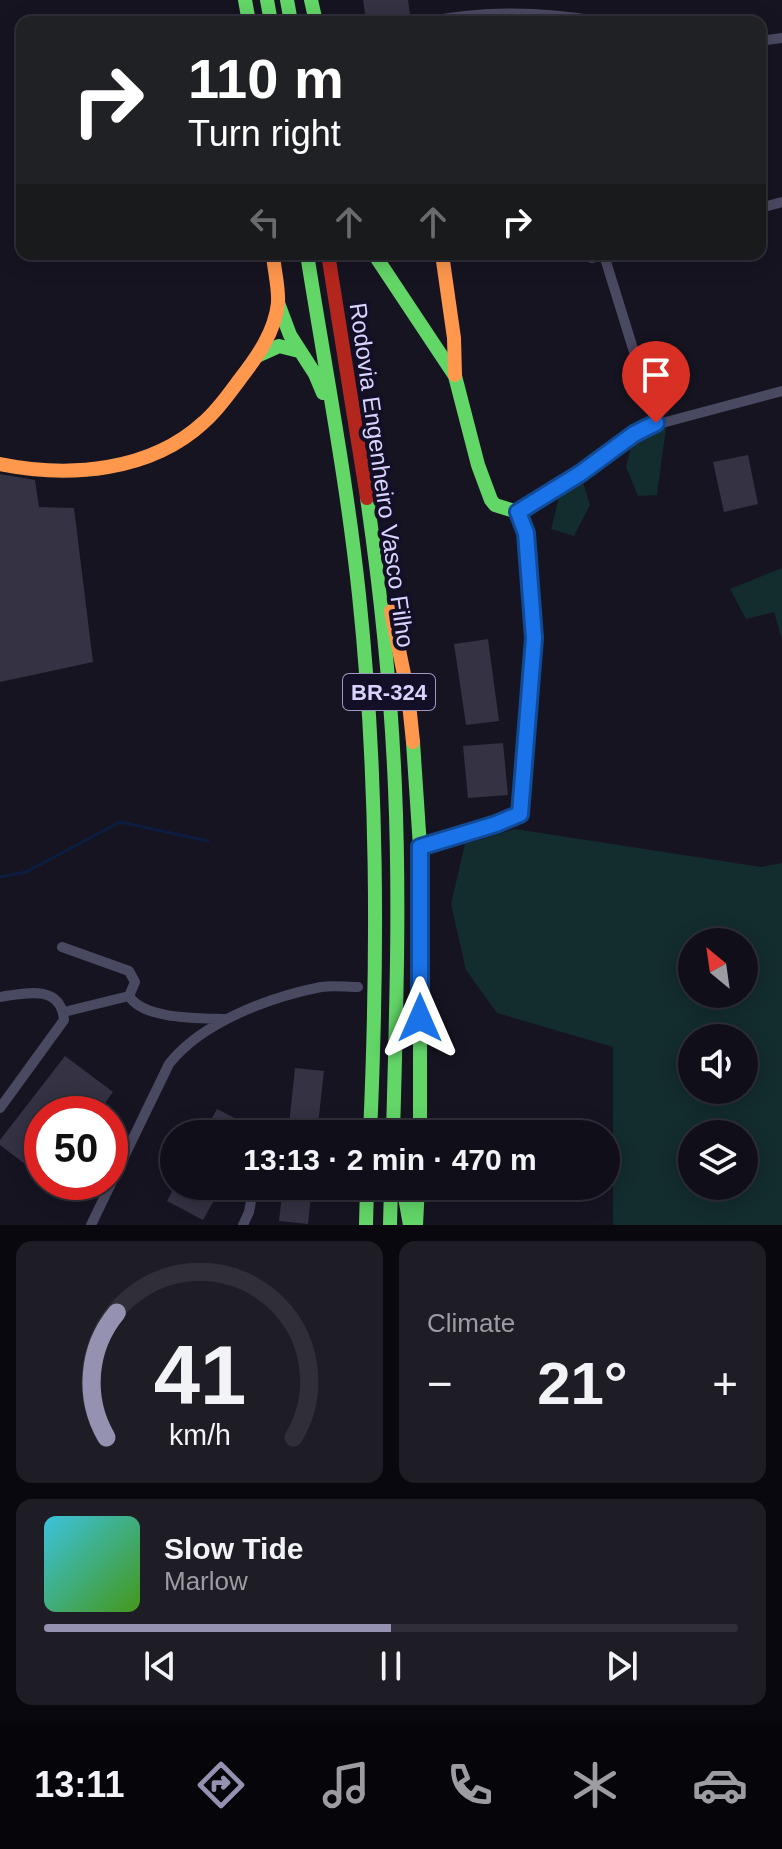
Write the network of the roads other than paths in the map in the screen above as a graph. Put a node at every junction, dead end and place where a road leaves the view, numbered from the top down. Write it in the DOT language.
graph roads {
  1 [pos="472,16"];
  2 [pos="567,16"];
  3 [pos="274,260"];
  4 [pos="308,260"];
  5 [pos="329,260"];
  6 [pos="378,260"];
  7 [pos="443,260"];
  8 [pos="608,260"];
  9 [pos="278,303"];
  10 [pos="299,351"];
  11 [pos="259,355"];
  12 [pos="455,376"];
  13 [pos="782,391"];
  14 [pos="656,423"];
  15 [pos="0,464"];
  16 [pos="346,497"];
  17 [pos="518,512"];
  18 [pos="374,550"];
  19 [pos="420,847"];
  20 [pos="62,947"];
  21 [pos="358,987"];
  22 [pos="129,996"];
  23 [pos="0,997"];
  24 [pos="396,1009"];
  25 [pos="64,1012"];
  26 [pos="227,1019"];
  27 [pos="0,1108"];
  28 [pos="371,1120"];
  29 [pos="393,1120"];
  30 [pos="403,1120"];
  31 [pos="420,1120"];
  32 [pos="251,1200"];
  33 [pos="367,1200"];
  34 [pos="391,1200"];
  35 [pos="407,1200"];
  36 [pos="416,1200"];
  37 [pos="91,1225"];
  38 [pos="243,1225"];
  39 [pos="366,1225"];
  40 [pos="390,1225"];
  41 [pos="413,1225"];
  1 -- 2 [label="street"];
  3 -- 9 [label="main road"];
  4 -- 16 [label="main road, Rodovia Engenheiro Vasco Filho / BR-324"];
  5 -- 18 [label="main road, Rodovia Engenheiro Vasco Filho / BR-324"];
  6 -- 12 [label="main road"];
  7 -- 12 [label="main road"];
  8 -- 14 [label="street"];
  9 -- 10 [label="main road"];
  9 -- 11 [label="main road"];
  10 -- 11 [label="main road"];
  10 -- 16 [label="main road"];
  11 -- 15 [label="main road"];
  12 -- 17 [label="main road"];
  13 -- 14 [label="street"];
  14 -- 17 [label="street"];
  16 -- 28 [label="main road, Rodovia Engenheiro Vasco Filho / BR-324"];
  17 -- 19 [label="main road"];
  18 -- 19 [label="main road"];
  18 -- 24 [label="main road, Rodovia Engenheiro Vasco Filho / BR-324"];
  19 -- 31 [label="main road"];
  20 -- 22 [label="street"];
  21 -- 26 [label="street"];
  22 -- 25 [label="street"];
  22 -- 26 [label="street"];
  23 -- 25 [label="street"];
  24 -- 29 [label="main road, Rodovia Engenheiro Vasco Filho / BR-324"];
  24 -- 30 [label="main road"];
  25 -- 27 [label="street"];
  26 -- 37 [label="street"];
  32 -- 38 [label="street"];
  33 -- 39 [label="main road"];
  34 -- 40 [label="main road"];
  35 -- 41 [label="main road"];
  36 -- 41 [label="main road"];
}
